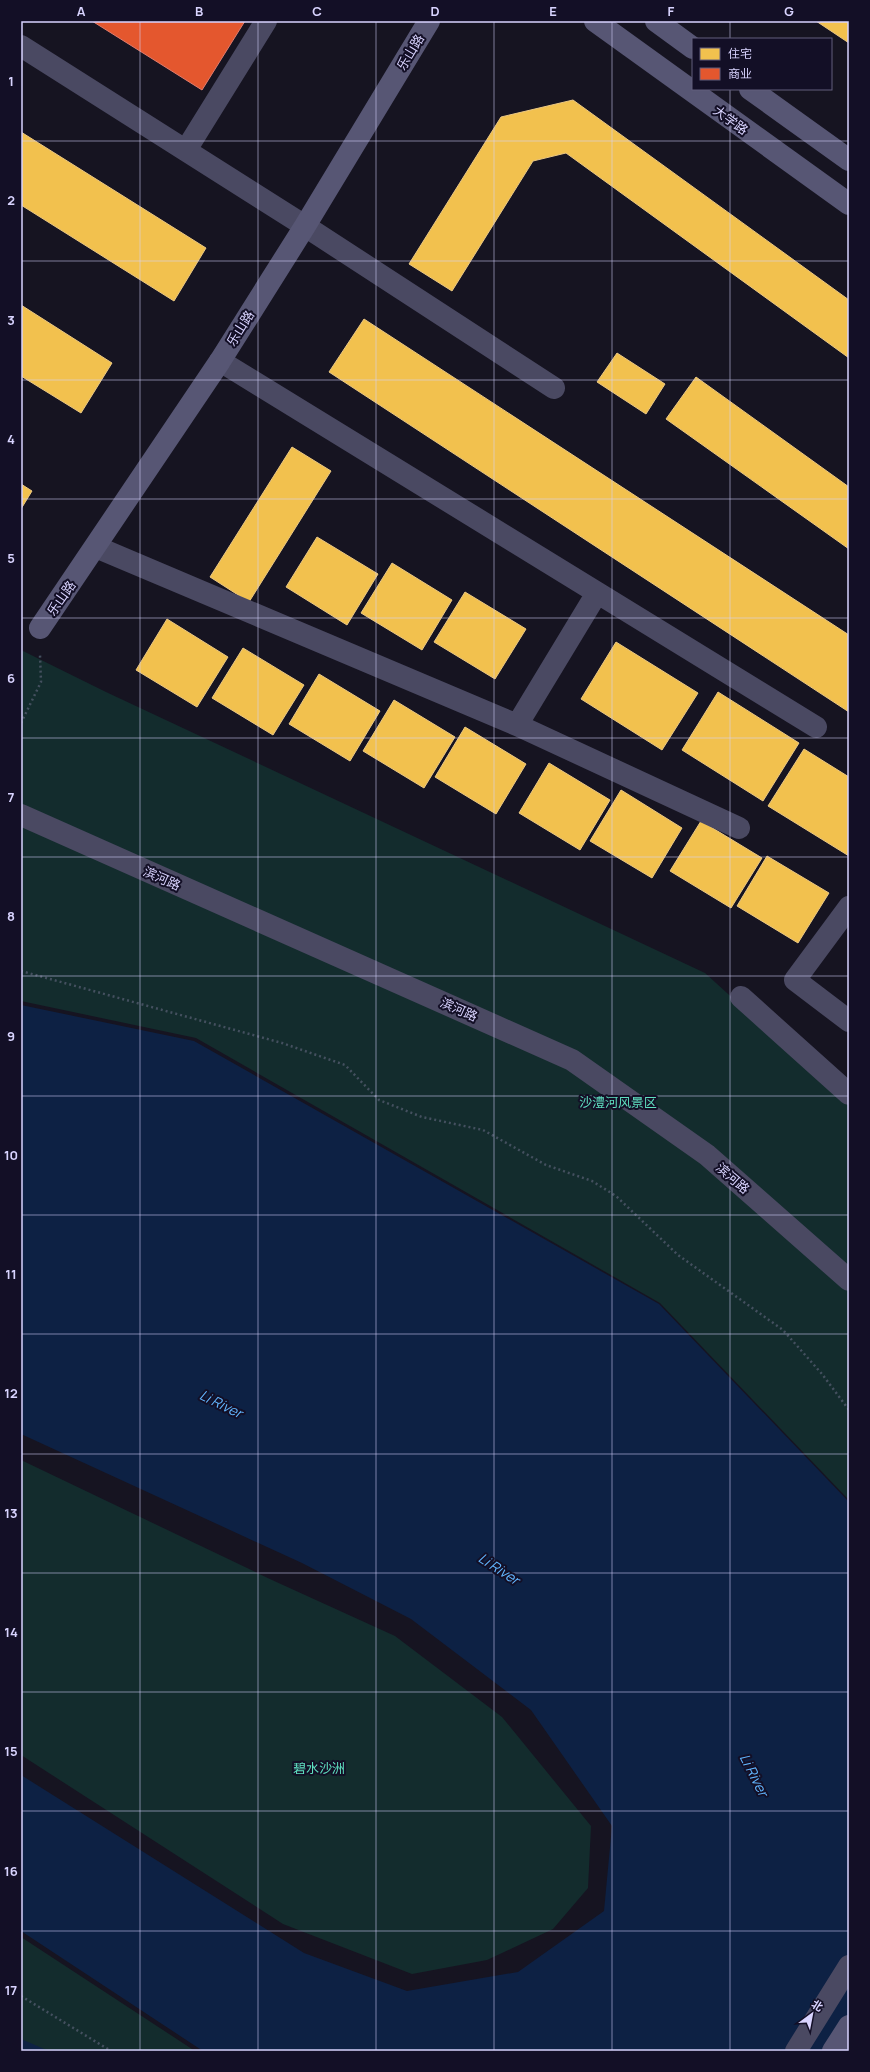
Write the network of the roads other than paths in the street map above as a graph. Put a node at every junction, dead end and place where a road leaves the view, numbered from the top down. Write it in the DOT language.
graph roads {
  1 [pos="266,21"];
  2 [pos="429,21"];
  3 [pos="594,21"];
  4 [pos="656,21"];
  5 [pos="21,46"];
  6 [pos="692,47"];
  7 [pos="751,90"];
  8 [pos="186,150"];
  9 [pos="849,160"];
  10 [pos="849,204"];
  11 [pos="305,226"];
  12 [pos="220,361"];
  13 [pos="554,388"];
  14 [pos="96,547"];
  15 [pos="598,592"];
  16 [pos="40,628"];
  17 [pos="517,725"];
  18 [pos="816,727"];
  19 [pos="21,815"];
  20 [pos="739,828"];
  21 [pos="845,920"];
  22 [pos="741,997"];
  23 [pos="849,1021"];
  24 [pos="849,1094"];
  25 [pos="849,1280"];
  26 [pos="849,1966"];
  27 [pos="849,2026"];
  28 [pos="796,2051"];
  29 [pos="833,2051"];
  1 -- 8 [label="street"];
  2 -- 11 [label="street, 乐山路"];
  3 -- 10 [label="street, 大学路"];
  4 -- 6 [label="street"];
  5 -- 8 [label="street"];
  7 -- 9 [label="street"];
  8 -- 11 [label="street"];
  11 -- 12 [label="street, 乐山路"];
  11 -- 13 [label="street"];
  12 -- 14 [label="street, 乐山路"];
  12 -- 15 [label="street"];
  14 -- 16 [label="street, 乐山路"];
  14 -- 17 [label="street"];
  15 -- 17 [label="street"];
  15 -- 18 [label="street"];
  17 -- 20 [label="street"];
  19 -- 25 [label="street, 滨河路"];
  21 -- 23 [label="street"];
  22 -- 24 [label="street"];
  26 -- 28 [label="street"];
  27 -- 29 [label="street"];
}
